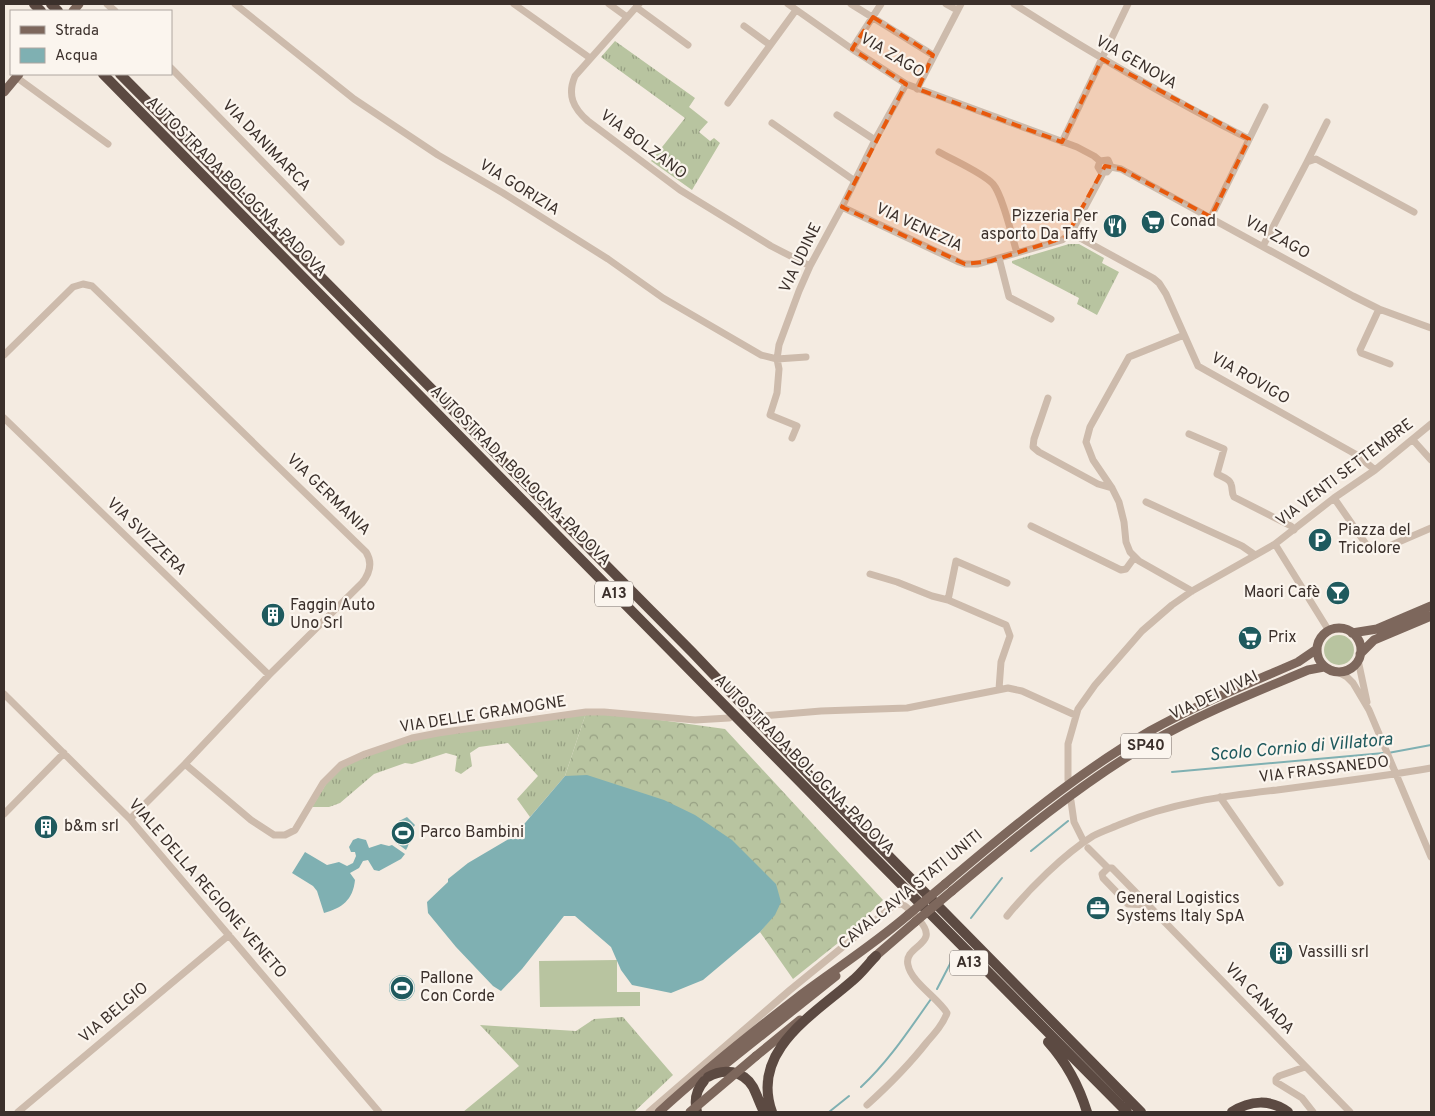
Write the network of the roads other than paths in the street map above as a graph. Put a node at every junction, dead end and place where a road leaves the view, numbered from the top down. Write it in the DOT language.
graph roads {
  1 [pos="235,4"];
  2 [pos="514,4"];
  3 [pos="609,4"];
  4 [pos="788,4"];
  5 [pos="851,4"];
  6 [pos="881,4"];
  7 [pos="946,4"];
  8 [pos="1014,4"];
  9 [pos="1128,4"];
  10 [pos="638,5"];
  11 [pos="959,7"];
  12 [pos="796,10"];
  13 [pos="627,17"];
  14 [pos="873,17"];
  15 [pos="744,26"];
  16 [pos="688,44"];
  17 [pos="770,45"];
  18 [pos="852,49"];
  19 [pos="933,55"];
  20 [pos="590,58"];
  21 [pos="1102,59"];
  22 [pos="172,69"];
  23 [pos="18,75"];
  24 [pos="104,75"];
  25 [pos="121,75"];
  26 [pos="906,84"];
  27 [pos="917,89"];
  28 [pos="4,92"];
  29 [pos="728,103"];
  30 [pos="1265,107"];
  31 [pos="837,115"];
  32 [pos="1327,122"];
  33 [pos="772,124"];
  34 [pos="1249,139"];
  35 [pos="875,140"];
  36 [pos="1062,142"];
  37 [pos="108,144"];
  38 [pos="939,152"];
  39 [pos="1100,161"];
  40 [pos="1307,162"];
  41 [pos="1111,167"];
  42 [pos="1102,173"];
  43 [pos="855,181"];
  44 [pos="842,207"];
  45 [pos="1414,212"];
  46 [pos="1211,217"];
  47 [pos="1071,233"];
  48 [pos="341,242"];
  49 [pos="1263,246"];
  50 [pos="1016,253"];
  51 [pos="999,258"];
  52 [pos="810,266"];
  53 [pos="1379,309"];
  54 [pos="1051,319"];
  55 [pos="1431,328"];
  56 [pos="1184,334"];
  57 [pos="4,355"];
  58 [pos="806,357"];
  59 [pos="777,359"];
  60 [pos="1390,364"];
  61 [pos="1048,398"];
  62 [pos="4,418"];
  63 [pos="1431,424"];
  64 [pos="1189,434"];
  65 [pos="792,438"];
  66 [pos="1413,440"];
  67 [pos="1431,460"];
  68 [pos="1375,470"];
  69 [pos="1112,488"];
  70 [pos="1334,498"];
  71 [pos="1146,502"];
  72 [pos="1031,526"];
  73 [pos="1431,528"];
  74 [pos="1294,530"];
  75 [pos="1275,544"];
  76 [pos="1255,555"];
  77 [pos="1134,558"];
  78 [pos="870,574"];
  79 [pos="1007,583"];
  80 [pos="1192,591"];
  81 [pos="948,600"];
  82 [pos="1431,606"];
  83 [pos="1431,616"];
  84 [pos="1329,631"];
  85 [pos="1352,633"];
  86 [pos="1317,649"];
  87 [pos="1359,657"];
  88 [pos="1324,667"];
  89 [pos="1338,672"];
  90 [pos="269,675"];
  91 [pos="999,689"];
  92 [pos="4,694"];
  93 [pos="1368,710"];
  94 [pos="761,716"];
  95 [pos="1075,716"];
  96 [pos="729,718"];
  97 [pos="64,753"];
  98 [pos="185,764"];
  99 [pos="1431,768"];
  100 [pos="1396,775"];
  101 [pos="1068,782"];
  102 [pos="1220,797"];
  103 [pos="1070,799"];
  104 [pos="4,814"];
  105 [pos="130,819"];
  106 [pos="1086,845"];
  107 [pos="870,854"];
  108 [pos="1431,857"];
  109 [pos="1108,868"];
  110 [pos="1280,883"];
  111 [pos="949,887"];
  112 [pos="1149,905"];
  113 [pos="1007,916"];
  114 [pos="912,918"];
  115 [pos="890,930"];
  116 [pos="229,935"];
  117 [pos="876,956"];
  118 [pos="1305,1067"];
  119 [pos="706,1079"];
  120 [pos="867,1105"];
  121 [pos="18,1112"];
  122 [pos="378,1112"];
  123 [pos="649,1112"];
  124 [pos="659,1112"];
  125 [pos="666,1112"];
  126 [pos="690,1112"];
  127 [pos="697,1112"];
  128 [pos="764,1112"];
  129 [pos="772,1112"];
  130 [pos="1087,1112"];
  131 [pos="1127,1112"];
  132 [pos="1140,1112"];
  133 [pos="1232,1112"];
  134 [pos="1288,1112"];
  135 [pos="1313,1112"];
  136 [pos="1350,1112"];
  1 -- 59 [label="street, VIA GORIZIA"];
  2 -- 20 [label="street"];
  3 -- 13 [label="street"];
  4 -- 12 [label="street, VIA ZAGO"];
  5 -- 14 [label="street"];
  6 -- 14 [label="street"];
  7 -- 11 [label="street"];
  8 -- 21 [label="street, VIA GENOVA"];
  9 -- 21 [label="street"];
  10 -- 13 [label="street, VIA BOLZANO"];
  10 -- 16 [label="street"];
  11 -- 19 [label="street"];
  12 -- 17 [label="street"];
  12 -- 18 [label="street, VIA ZAGO"];
  13 -- 20 [label="street, VIA BOLZANO"];
  14 -- 18 [label="street"];
  14 -- 19 [label="street"];
  15 -- 17 [label="street"];
  17 -- 29 [label="street"];
  18 -- 26 [label="street, VIA ZAGO"];
  19 -- 27 [label="street"];
  20 -- 52 [label="street, VIA BOLZANO"];
  21 -- 34 [label="street, VIA GENOVA"];
  21 -- 36 [label="street"];
  22 -- 48 [label="street, VIA DANIMARCA"];
  23 -- 28 [label="main road"];
  23 -- 37 [label="street"];
  24 -- 107 [label="highway, AUTOSTRADA BOLOGNA-PADOVA / A13"];
  25 -- 132 [label="highway, AUTOSTRADA BOLOGNA-PADOVA / A13"];
  26 -- 27 [label="street, VIA ZAGO"];
  26 -- 35 [label="street, VIA UDINE"];
  27 -- 36 [label="street, VIA ZAGO"];
  30 -- 34 [label="street"];
  31 -- 35 [label="street"];
  32 -- 40 [label="street"];
  33 -- 43 [label="street"];
  34 -- 46 [label="street"];
  35 -- 43 [label="street, VIA UDINE"];
  36 -- 39 [label="street, VIA ZAGO"];
  38 -- 50 [label="street"];
  39 -- 41 [label="street, VIA ZAGO"];
  39 -- 42 [label="street"];
  40 -- 45 [label="street"];
  40 -- 49 [label="street"];
  41 -- 42 [label="street"];
  41 -- 46 [label="street, VIA ZAGO"];
  42 -- 47 [label="street"];
  43 -- 44 [label="street, VIA UDINE"];
  44 -- 51 [label="street, VIA VENEZIA"];
  44 -- 52 [label="street, VIA UDINE"];
  46 -- 49 [label="street, VIA ZAGO"];
  47 -- 50 [label="street, VIA VENEZIA"];
  47 -- 56 [label="street, VIA ROVIGO"];
  49 -- 53 [label="street, VIA ZAGO"];
  50 -- 51 [label="street, VIA VENEZIA"];
  51 -- 54 [label="street"];
  52 -- 59 [label="street, VIA UDINE"];
  53 -- 55 [label="street, VIA ZAGO"];
  53 -- 60 [label="street"];
  56 -- 68 [label="street, VIA ROVIGO"];
  56 -- 69 [label="street"];
  57 -- 90 [label="street, VIA GERMANIA"];
  58 -- 59 [label="street, VIA GORIZIA"];
  59 -- 65 [label="street, VIA UDINE"];
  61 -- 69 [label="street"];
  62 -- 90 [label="street, VIA SVIZZERA"];
  63 -- 66 [label="street, VIA VENTI SETTEMBRE"];
  64 -- 74 [label="street"];
  66 -- 67 [label="street"];
  66 -- 68 [label="street, VIA VENTI SETTEMBRE"];
  68 -- 70 [label="street, VIA VENTI SETTEMBRE"];
  69 -- 77 [label="street"];
  70 -- 73 [label="street"];
  70 -- 74 [label="street, VIA VENTI SETTEMBRE"];
  71 -- 76 [label="street"];
  72 -- 77 [label="street"];
  74 -- 75 [label="street, VIA VENTI SETTEMBRE"];
  75 -- 76 [label="street, VIA VENTI SETTEMBRE"];
  75 -- 84 [label="street, VIA VENTI SETTEMBRE"];
  76 -- 80 [label="street, VIA VENTI SETTEMBRE"];
  77 -- 80 [label="street"];
  78 -- 81 [label="street"];
  79 -- 81 [label="street"];
  80 -- 95 [label="street, VIA VENTI SETTEMBRE"];
  81 -- 91 [label="street"];
  82 -- 85 [label="main road"];
  83 -- 87 [label="main road"];
  84 -- 85 [label="main road"];
  84 -- 86 [label="main road, SP40"];
  85 -- 87 [label="main road"];
  86 -- 88 [label="main road"];
  86 -- 101 [label="main road, VIA DEI VIVAI / SP40"];
  87 -- 89 [label="main road"];
  87 -- 93 [label="street"];
  88 -- 89 [label="main road"];
  88 -- 103 [label="main road, VIA DEI VIVAI / SP40"];
  89 -- 93 [label="street"];
  90 -- 98 [label="street, VIA GERMANIA"];
  91 -- 94 [label="street"];
  91 -- 95 [label="street"];
  92 -- 97 [label="street, VIALE DELLA REGIONE VENETO"];
  93 -- 100 [label="street"];
  95 -- 101 [label="street"];
  96 -- 98 [label="street, VIA DELLE GRAMOGNE"];
  97 -- 104 [label="street"];
  97 -- 105 [label="street, VIALE DELLA REGIONE VENETO"];
  98 -- 105 [label="street, VIA GERMANIA"];
  99 -- 100 [label="street, VIA FRASSANEDO"];
  100 -- 102 [label="street, VIA FRASSANEDO"];
  100 -- 108 [label="street"];
  101 -- 111 [label="main road, CAVALCAVIA STATI UNITI"];
  102 -- 106 [label="street, VIA FRASSANEDO"];
  102 -- 110 [label="street"];
  103 -- 106 [label="street"];
  103 -- 111 [label="main road, VIA DEI VIVAI"];
  105 -- 116 [label="street, VIALE DELLA REGIONE VENETO"];
  106 -- 109 [label="street, VIA CANADA"];
  106 -- 113 [label="street"];
  107 -- 130 [label="highway, A13"];
  107 -- 131 [label="highway, AUTOSTRADA BOLOGNA-PADOVA / A13"];
  109 -- 112 [label="street, VIA CANADA"];
  109 -- 112 [label="street"];
  111 -- 114 [label="main road, CAVALCAVIA STATI UNITI, bridge"];
  112 -- 118 [label="street, VIA CANADA"];
  114 -- 115 [label="main road, CAVALCAVIA STATI UNITI"];
  114 -- 117 [label="main road, CAVALCAVIA STATI UNITI"];
  115 -- 119 [label="main road"];
  115 -- 124 [label="main road, CAVALCAVIA STATI UNITI"];
  116 -- 121 [label="street, VIA BELGIO"];
  116 -- 122 [label="street, VIALE DELLA REGIONE VENETO"];
  117 -- 126 [label="main road, CAVALCAVIA STATI UNITI, bridge"];
  117 -- 129 [label="highway"];
  118 -- 135 [label="street"];
  118 -- 136 [label="street, VIA CANADA"];
  119 -- 125 [label="main road"];
  119 -- 127 [label="highway"];
  119 -- 128 [label="highway"];
  120 -- 123 [label="street"];
  133 -- 134 [label="highway"];
}
